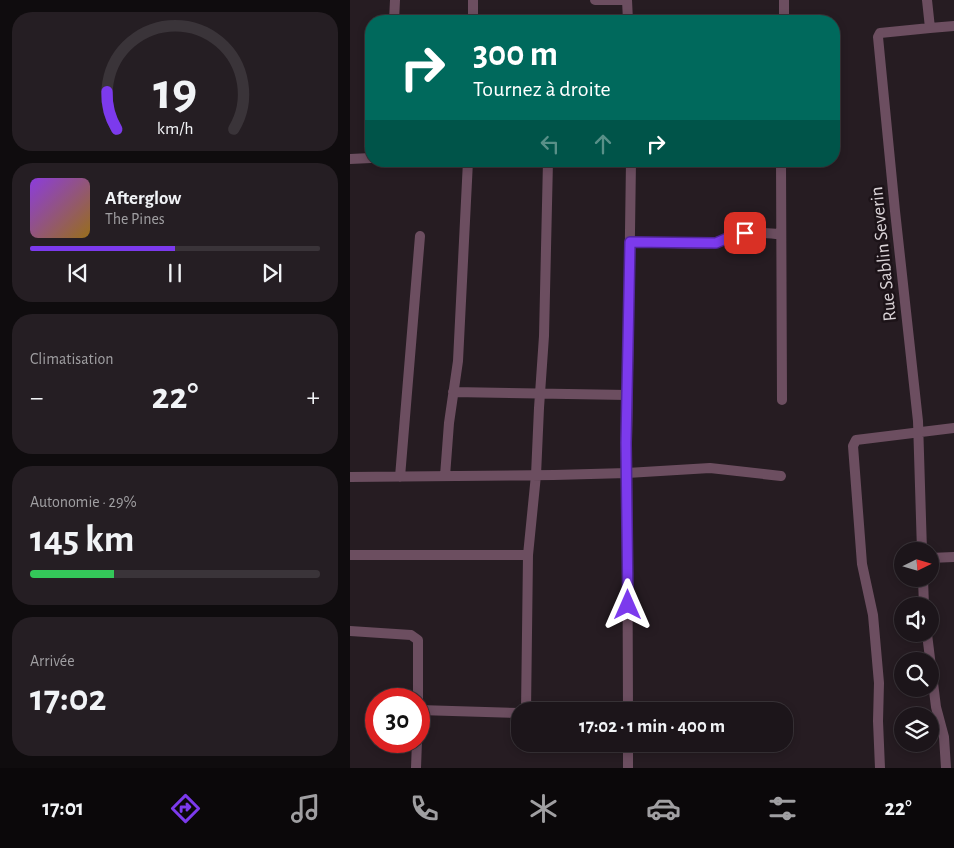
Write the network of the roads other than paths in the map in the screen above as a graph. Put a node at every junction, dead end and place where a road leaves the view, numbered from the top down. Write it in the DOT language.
graph roads {
  1 [pos="395,0"];
  2 [pos="473,0"];
  3 [pos="595,0"];
  4 [pos="627,0"];
  5 [pos="784,0"];
  6 [pos="927,0"];
  7 [pos="394,15"];
  8 [pos="473,15"];
  9 [pos="628,15"];
  10 [pos="784,15"];
  11 [pos="954,26"];
  12 [pos="930,28"];
  13 [pos="365,158"];
  14 [pos="350,159"];
  15 [pos="468,167"];
  16 [pos="548,167"];
  17 [pos="631,167"];
  18 [pos="781,167"];
  19 [pos="781,234"];
  20 [pos="420,236"];
  21 [pos="630,242"];
  22 [pos="453,392"];
  23 [pos="541,393"];
  24 [pos="628,395"];
  25 [pos="782,400"];
  26 [pos="954,428"];
  27 [pos="919,432"];
  28 [pos="627,473"];
  29 [pos="536,475"];
  30 [pos="400,476"];
  31 [pos="445,476"];
  32 [pos="781,476"];
  33 [pos="350,477"];
  34 [pos="922,542"];
  35 [pos="350,556"];
  36 [pos="528,556"];
  37 [pos="954,557"];
  38 [pos="939,558"];
  39 [pos="350,631"];
  40 [pos="928,642"];
  41 [pos="418,688"];
  42 [pos="526,702"];
  43 [pos="628,702"];
  44 [pos="430,710"];
  45 [pos="511,713"];
  46 [pos="628,752"];
  47 [pos="417,753"];
  48 [pos="416,768"];
  49 [pos="628,768"];
  50 [pos="880,768"];
  51 [pos="946,768"];
  1 -- 7 [label="street"];
  2 -- 8 [label="street"];
  3 -- 4 [label="street"];
  4 -- 9 [label="street"];
  5 -- 10 [label="street"];
  6 -- 12 [label="street"];
  11 -- 12 [label="street"];
  12 -- 27 [label="street, Rue Sablin Severin"];
  13 -- 14 [label="street"];
  15 -- 22 [label="street"];
  16 -- 23 [label="street"];
  17 -- 21 [label="street"];
  18 -- 19 [label="street"];
  19 -- 21 [label="street"];
  19 -- 25 [label="street"];
  20 -- 30 [label="street"];
  21 -- 24 [label="street"];
  22 -- 23 [label="street"];
  22 -- 31 [label="street"];
  23 -- 24 [label="street"];
  23 -- 29 [label="street"];
  24 -- 28 [label="street"];
  26 -- 27 [label="street"];
  27 -- 34 [label="street, Rue Sablin Severin"];
  27 -- 50 [label="street"];
  28 -- 29 [label="street"];
  28 -- 32 [label="street"];
  28 -- 43 [label="street"];
  29 -- 31 [label="street"];
  29 -- 36 [label="street"];
  30 -- 31 [label="street"];
  30 -- 33 [label="street"];
  35 -- 36 [label="street"];
  36 -- 42 [label="street"];
  37 -- 38 [label="street"];
  39 -- 41 [label="street"];
  40 -- 51 [label="street"];
  44 -- 45 [label="street"];
  46 -- 49 [label="street"];
  47 -- 48 [label="street"];
}
